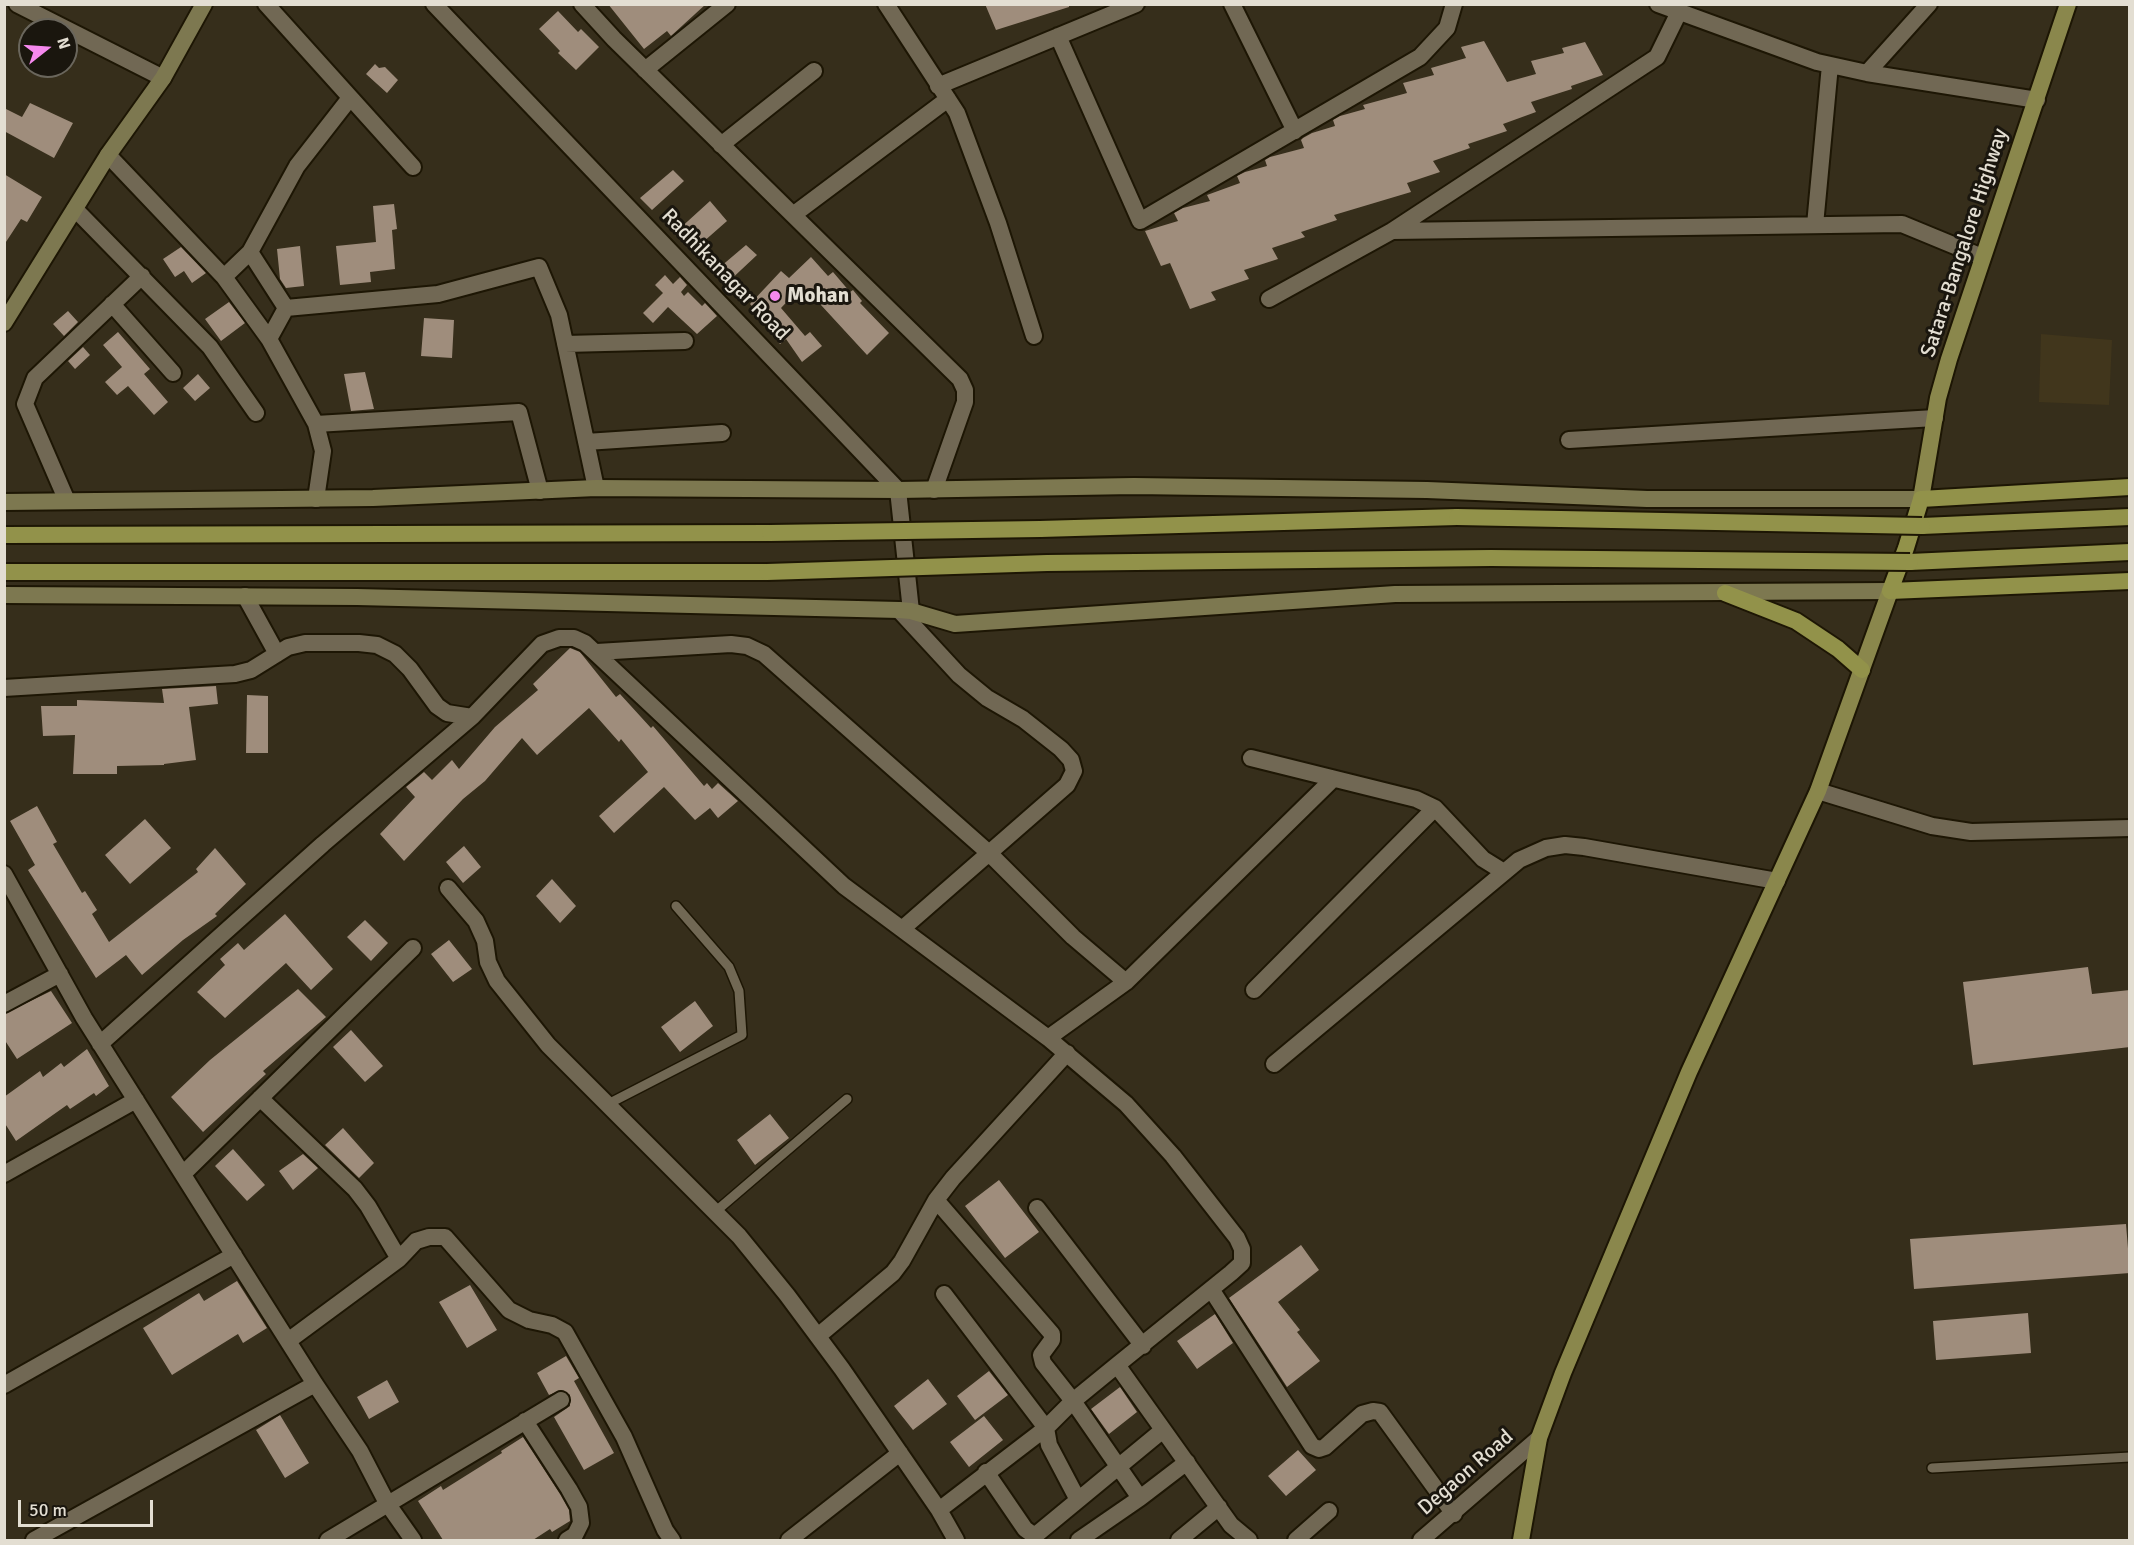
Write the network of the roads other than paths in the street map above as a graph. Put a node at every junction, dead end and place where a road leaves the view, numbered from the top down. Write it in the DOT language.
graph roads {
  1 [pos="17,4"];
  2 [pos="204,4"];
  3 [pos="266,4"];
  4 [pos="434,4"];
  5 [pos="582,4"];
  6 [pos="727,4"];
  7 [pos="886,4"];
  8 [pos="1137,4"];
  9 [pos="1232,4"];
  10 [pos="1454,4"];
  11 [pos="1658,4"];
  12 [pos="1929,4"];
  13 [pos="2068,4"];
  14 [pos="1679,12"];
  15 [pos="1058,36"];
  16 [pos="1830,65"];
  17 [pos="645,70"];
  18 [pos="814,71"];
  19 [pos="1867,73"];
  20 [pos="163,78"];
  21 [pos="943,92"];
  22 [pos="350,98"];
  23 [pos="2037,100"];
  24 [pos="1295,131"];
  25 [pos="721,145"];
  26 [pos="108,155"];
  27 [pos="412,167"];
  28 [pos="75,209"];
  29 [pos="793,215"];
  30 [pos="1815,225"];
  31 [pos="1392,231"];
  32 [pos="250,252"];
  33 [pos="1982,257"];
  34 [pos="142,276"];
  35 [pos="224,277"];
  36 [pos="1269,299"];
  37 [pos="112,304"];
  38 [pos="286,308"];
  39 [pos="4,323"];
  40 [pos="1034,336"];
  41 [pos="269,339"];
  42 [pos="685,341"];
  43 [pos="565,344"];
  44 [pos="173,373"];
  45 [pos="256,413"];
  46 [pos="1935,418"];
  47 [pos="316,424"];
  48 [pos="722,433"];
  49 [pos="1569,440"];
  50 [pos="586,442"];
  51 [pos="2130,487"];
  52 [pos="596,488"];
  53 [pos="898,490"];
  54 [pos="934,490"];
  55 [pos="540,491"];
  56 [pos="316,499"];
  57 [pos="1921,499"];
  58 [pos="67,501"];
  59 [pos="4,502"];
  60 [pos="2130,516"];
  61 [pos="4,535"];
  62 [pos="2130,552"];
  63 [pos="4,572"];
  64 [pos="2130,581"];
  65 [pos="1890,591"];
  66 [pos="1725,593"];
  67 [pos="4,595"];
  68 [pos="245,596"];
  69 [pos="905,611"];
  70 [pos="597,652"];
  71 [pos="277,654"];
  72 [pos="1862,670"];
  73 [pos="4,688"];
  74 [pos="472,717"];
  75 [pos="1251,758"];
  76 [pos="1332,780"];
  77 [pos="1818,791"];
  78 [pos="1435,808"];
  79 [pos="2130,828"];
  80 [pos="989,854"];
  81 [pos="1504,872"];
  82 [pos="4,874"];
  83 [pos="1777,880"];
  84 [pos="448,888"];
  85 [pos="676,906"];
  86 [pos="902,929"];
  87 [pos="412,948"];
  88 [pos="60,974"];
  89 [pos="1126,982"];
  90 [pos="1254,990"];
  91 [pos="4,1004"];
  92 [pos="1048,1038"];
  93 [pos="100,1044"];
  94 [pos="1067,1053"];
  95 [pos="1274,1064"];
  96 [pos="260,1098"];
  97 [pos="847,1099"];
  98 [pos="136,1100"];
  99 [pos="608,1104"];
  100 [pos="4,1174"];
  101 [pos="183,1174"];
  102 [pos="936,1200"];
  103 [pos="1037,1208"];
  104 [pos="715,1212"];
  105 [pos="234,1254"];
  106 [pos="399,1260"];
  107 [pos="1211,1289"];
  108 [pos="944,1294"];
  109 [pos="818,1336"];
  110 [pos="288,1341"];
  111 [pos="1143,1346"];
  112 [pos="1117,1365"];
  113 [pos="315,1384"];
  114 [pos="4,1385"];
  115 [pos="561,1400"];
  116 [pos="1073,1401"];
  117 [pos="525,1421"];
  118 [pos="1046,1428"];
  119 [pos="1163,1430"];
  120 [pos="1539,1438"];
  121 [pos="900,1453"];
  122 [pos="2130,1457"];
  123 [pos="1187,1462"];
  124 [pos="1119,1467"];
  125 [pos="1932,1468"];
  126 [pos="986,1472"];
  127 [pos="1140,1498"];
  128 [pos="1078,1500"];
  129 [pos="387,1503"];
  130 [pos="1219,1507"];
  131 [pos="939,1510"];
  132 [pos="1329,1511"];
  133 [pos="1454,1514"];
  134 [pos="34,1540"];
  135 [pos="328,1540"];
  136 [pos="413,1540"];
  137 [pos="567,1540"];
  138 [pos="672,1540"];
  139 [pos="789,1540"];
  140 [pos="956,1540"];
  141 [pos="1079,1540"];
  142 [pos="1179,1540"];
  143 [pos="1249,1540"];
  144 [pos="1296,1540"];
  145 [pos="1421,1540"];
  146 [pos="1521,1540"];
  1 -- 20 [label="street"];
  2 -- 20 [label="main road"];
  3 -- 22 [label="street"];
  4 -- 53 [label="street, Radhikanagar Road"];
  5 -- 17 [label="street"];
  6 -- 17 [label="street"];
  7 -- 21 [label="street"];
  8 -- 15 [label="street"];
  9 -- 24 [label="street"];
  10 -- 24 [label="street"];
  11 -- 14 [label="street"];
  12 -- 19 [label="street"];
  13 -- 23 [label="main road, Satara-Bangalore Highway"];
  14 -- 16 [label="street"];
  14 -- 31 [label="street"];
  15 -- 21 [label="street"];
  15 -- 24 [label="street"];
  16 -- 19 [label="street"];
  16 -- 30 [label="street"];
  17 -- 25 [label="street"];
  18 -- 25 [label="street"];
  19 -- 23 [label="street"];
  20 -- 26 [label="main road"];
  21 -- 29 [label="street"];
  21 -- 40 [label="street"];
  22 -- 27 [label="street"];
  22 -- 32 [label="street"];
  23 -- 33 [label="main road, Satara-Bangalore Highway"];
  25 -- 29 [label="street"];
  26 -- 28 [label="main road"];
  26 -- 35 [label="street"];
  28 -- 34 [label="street"];
  28 -- 39 [label="main road"];
  29 -- 54 [label="street"];
  30 -- 31 [label="street"];
  30 -- 33 [label="street"];
  31 -- 36 [label="street"];
  32 -- 35 [label="street"];
  32 -- 38 [label="street"];
  33 -- 46 [label="main road, Satara-Bangalore Highway"];
  34 -- 37 [label="street"];
  34 -- 45 [label="street"];
  35 -- 41 [label="street"];
  37 -- 44 [label="street"];
  37 -- 58 [label="street"];
  38 -- 41 [label="street"];
  38 -- 43 [label="street"];
  41 -- 47 [label="street"];
  42 -- 43 [label="street"];
  43 -- 50 [label="street"];
  46 -- 49 [label="street"];
  46 -- 57 [label="main road, Satara-Bangalore Highway"];
  47 -- 55 [label="street"];
  47 -- 56 [label="street"];
  48 -- 50 [label="street"];
  50 -- 52 [label="street"];
  51 -- 57 [label="highway"];
  52 -- 53 [label="main road"];
  52 -- 55 [label="main road"];
  53 -- 54 [label="main road"];
  53 -- 69 [label="street"];
  54 -- 57 [label="main road"];
  55 -- 56 [label="main road"];
  56 -- 58 [label="main road"];
  57 -- 65 [label="highway"];
  58 -- 59 [label="main road"];
  60 -- 61 [label="highway, bridge"];
  62 -- 63 [label="highway, bridge"];
  64 -- 65 [label="highway"];
  65 -- 66 [label="main road"];
  65 -- 72 [label="main road"];
  66 -- 69 [label="main road"];
  66 -- 72 [label="highway"];
  67 -- 68 [label="main road"];
  68 -- 69 [label="main road"];
  68 -- 71 [label="street"];
  69 -- 80 [label="street"];
  70 -- 74 [label="street"];
  70 -- 80 [label="street"];
  70 -- 86 [label="street"];
  71 -- 73 [label="street"];
  71 -- 74 [label="street"];
  72 -- 77 [label="main road"];
  74 -- 93 [label="street"];
  75 -- 76 [label="street"];
  76 -- 78 [label="street"];
  76 -- 89 [label="street"];
  77 -- 79 [label="street"];
  77 -- 83 [label="main road"];
  78 -- 81 [label="street"];
  78 -- 90 [label="street"];
  80 -- 86 [label="street"];
  80 -- 89 [label="street"];
  81 -- 83 [label="street"];
  81 -- 95 [label="street"];
  82 -- 88 [label="street"];
  83 -- 120 [label="main road"];
  84 -- 99 [label="street"];
  85 -- 99 [label="lane"];
  86 -- 92 [label="street"];
  87 -- 96 [label="street"];
  88 -- 91 [label="street"];
  88 -- 93 [label="street"];
  89 -- 92 [label="street"];
  92 -- 94 [label="street"];
  93 -- 98 [label="street"];
  94 -- 102 [label="street"];
  94 -- 107 [label="street"];
  96 -- 101 [label="street"];
  96 -- 106 [label="street"];
  97 -- 104 [label="lane"];
  98 -- 100 [label="street"];
  98 -- 101 [label="street"];
  99 -- 104 [label="street"];
  101 -- 105 [label="street"];
  102 -- 109 [label="street"];
  102 -- 116 [label="street"];
  103 -- 111 [label="street"];
  104 -- 109 [label="street"];
  105 -- 110 [label="street"];
  105 -- 114 [label="street"];
  106 -- 110 [label="street"];
  106 -- 138 [label="street"];
  107 -- 111 [label="street"];
  107 -- 133 [label="street"];
  108 -- 118 [label="street"];
  109 -- 121 [label="street"];
  110 -- 113 [label="street"];
  111 -- 112 [label="street"];
  112 -- 116 [label="street"];
  112 -- 119 [label="street"];
  113 -- 129 [label="street"];
  113 -- 134 [label="street"];
  115 -- 117 [label="street"];
  116 -- 118 [label="street"];
  116 -- 124 [label="street"];
  117 -- 129 [label="street"];
  117 -- 137 [label="street"];
  118 -- 126 [label="street"];
  118 -- 128 [label="street"];
  119 -- 123 [label="street"];
  119 -- 124 [label="street"];
  120 -- 133 [label="street, Degaon Road"];
  120 -- 146 [label="main road"];
  121 -- 131 [label="street"];
  121 -- 139 [label="street"];
  122 -- 125 [label="lane"];
  123 -- 127 [label="street"];
  123 -- 130 [label="street"];
  124 -- 127 [label="street"];
  124 -- 128 [label="street"];
  126 -- 128 [label="street"];
  126 -- 131 [label="street"];
  127 -- 141 [label="street"];
  129 -- 135 [label="street"];
  129 -- 136 [label="street"];
  130 -- 142 [label="street"];
  130 -- 143 [label="street"];
  131 -- 140 [label="street"];
  132 -- 144 [label="street"];
  133 -- 145 [label="street, Degaon Road"];
}
